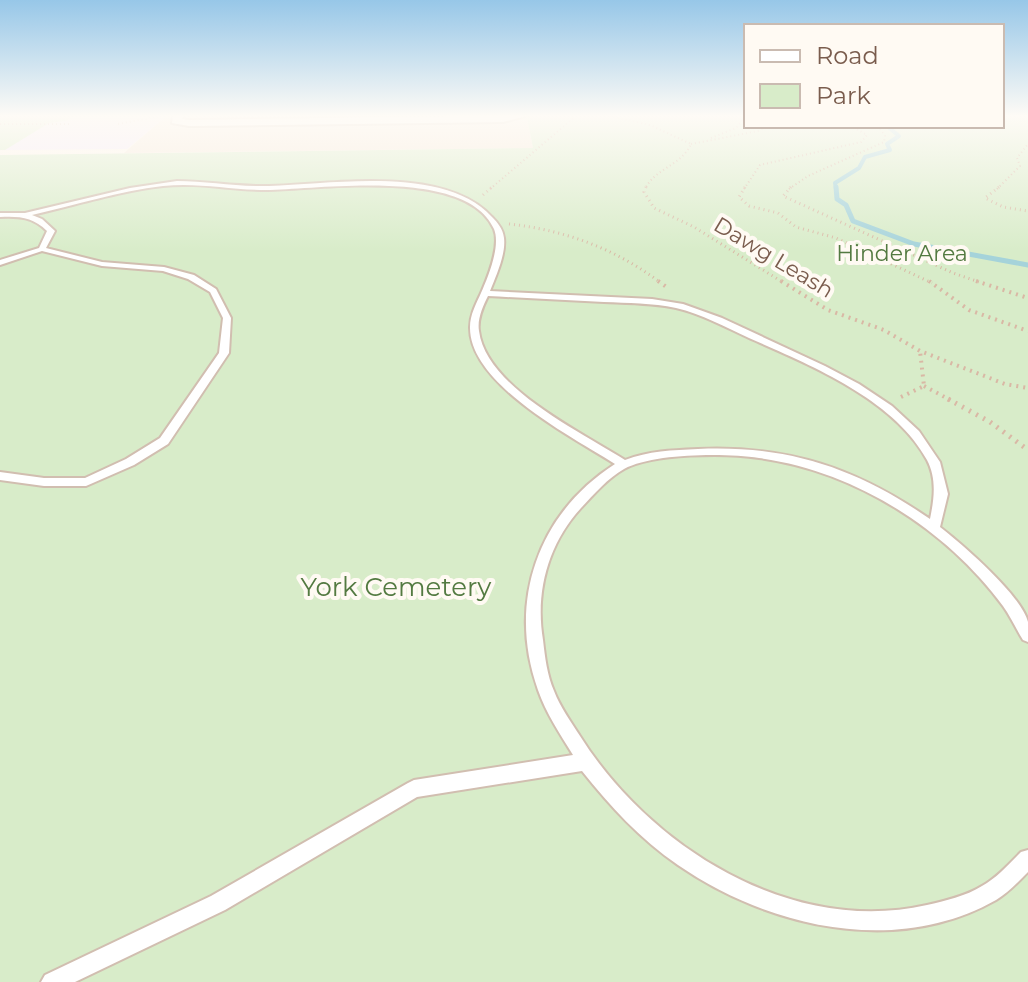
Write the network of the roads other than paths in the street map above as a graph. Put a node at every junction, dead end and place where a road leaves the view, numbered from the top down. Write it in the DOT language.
graph roads {
  1 [pos="28,214"];
  2 [pos="0,215"];
  3 [pos="42,249"];
  4 [pos="0,263"];
  5 [pos="488,293"];
  6 [pos="623,464"];
  7 [pos="0,476"];
  8 [pos="934,528"];
  9 [pos="1028,635"];
  10 [pos="583,762"];
  11 [pos="1028,859"];
  12 [pos="52,982"];
  1 -- 2 [label="lane"];
  1 -- 3 [label="lane"];
  1 -- 5 [label="lane"];
  3 -- 4 [label="lane"];
  3 -- 7 [label="lane"];
  5 -- 6 [label="lane"];
  5 -- 8 [label="lane"];
  6 -- 8 [label="lane"];
  6 -- 10 [label="lane"];
  8 -- 9 [label="lane"];
  10 -- 11 [label="lane"];
  10 -- 12 [label="lane"];
}
